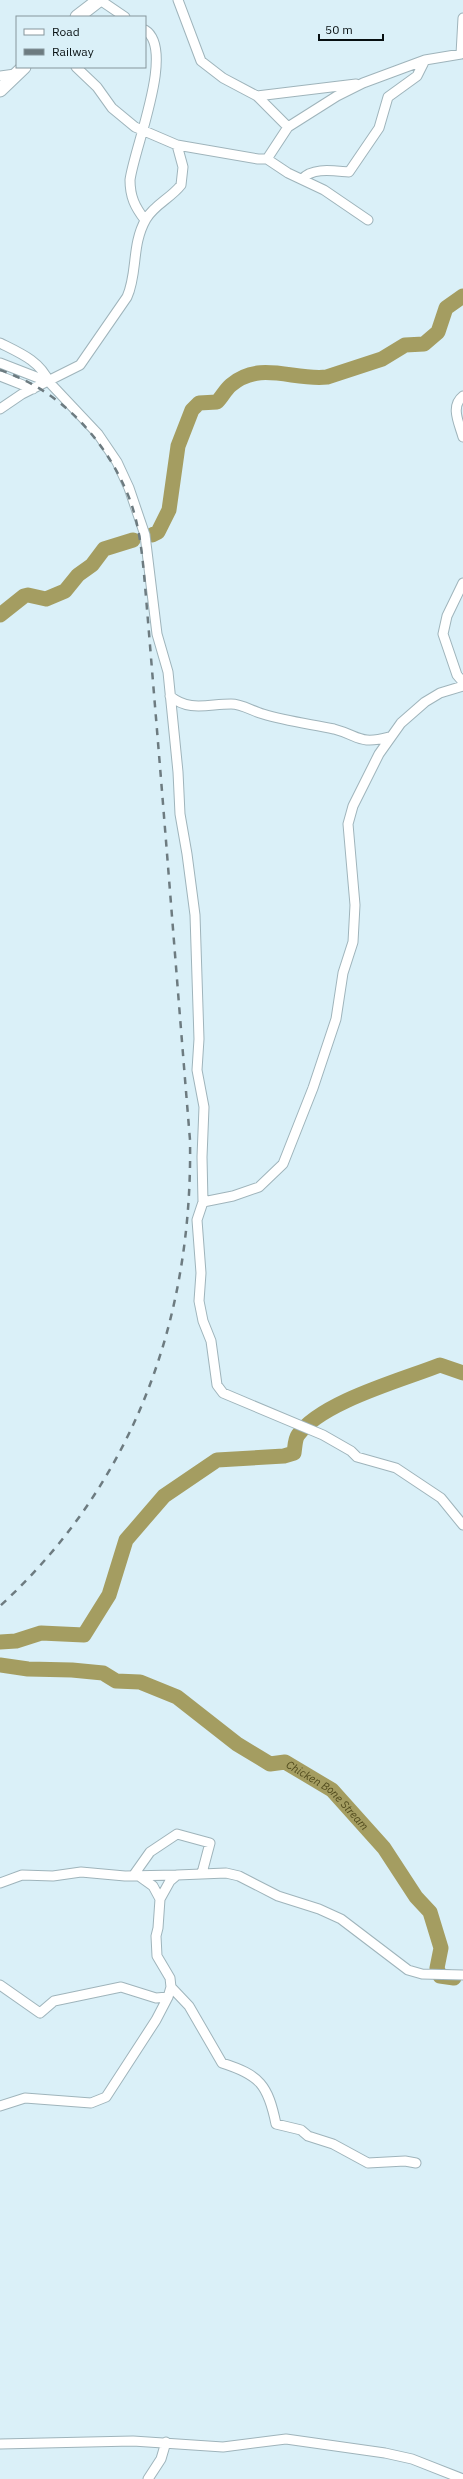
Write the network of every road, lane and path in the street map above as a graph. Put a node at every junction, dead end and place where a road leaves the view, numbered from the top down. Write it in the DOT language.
graph roads {
  1 [pos="100,0"];
  2 [pos="178,0"];
  3 [pos="78,16"];
  4 [pos="124,16"];
  5 [pos="463,18"];
  6 [pos="146,31"];
  7 [pos="463,44"];
  8 [pos="425,60"];
  9 [pos="77,68"];
  10 [pos="20,70"];
  11 [pos="0,76"];
  12 [pos="363,83"];
  13 [pos="0,90"];
  14 [pos="258,96"];
  15 [pos="288,127"];
  16 [pos="141,130"];
  17 [pos="177,145"];
  18 [pos="267,159"];
  19 [pos="302,179"];
  20 [pos="145,220"];
  21 [pos="368,220"];
  22 [pos="0,343"];
  23 [pos="0,363"];
  24 [pos="0,376"];
  25 [pos="49,382"];
  26 [pos="33,389"];
  27 [pos="463,396"];
  28 [pos="0,409"];
  29 [pos="463,437"];
  30 [pos="463,582"];
  31 [pos="463,682"];
  32 [pos="463,686"];
  33 [pos="170,696"];
  34 [pos="389,737"];
  35 [pos="203,1202"];
  36 [pos="463,1525"];
  37 [pos="202,1873"];
  38 [pos="178,1875"];
  39 [pos="136,1876"];
  40 [pos="0,1884"];
  41 [pos="160,1899"];
  42 [pos="463,1975"];
  43 [pos="0,1985"];
  44 [pos="170,1992"];
  45 [pos="3,2103"];
  46 [pos="416,2163"];
  47 [pos="166,2442"];
  48 [pos="0,2444"];
  49 [pos="148,2479"];
  50 [pos="463,2479"];
  1 -- 3 [label="street"];
  1 -- 4 [label="street"];
  2 -- 14 [label="street"];
  5 -- 7 [label="street"];
  6 -- 16 [label="street"];
  7 -- 8 [label="street"];
  8 -- 12 [label="street"];
  8 -- 19 [label="street"];
  9 -- 16 [label="street"];
  10 -- 11 [label="street"];
  10 -- 13 [label="street"];
  12 -- 14 [label="street"];
  12 -- 15 [label="street"];
  14 -- 15 [label="street"];
  15 -- 18 [label="street"];
  16 -- 17 [label="street"];
  16 -- 20 [label="street"];
  17 -- 18 [label="street"];
  17 -- 20 [label="street"];
  18 -- 19 [label="street"];
  19 -- 21 [label="street"];
  20 -- 25 [label="street"];
  22 -- 25 [label="street"];
  23 -- 25 [label="street"];
  24 -- 26 [label="street"];
  25 -- 26 [label="street"];
  25 -- 33 [label="street"];
  26 -- 28 [label="street"];
  27 -- 29 [label="street"];
  30 -- 31 [label="street"];
  32 -- 34 [label="street"];
  33 -- 34 [label="street"];
  33 -- 35 [label="street"];
  34 -- 35 [label="street"];
  35 -- 36 [label="street"];
  37 -- 38 [label="street"];
  37 -- 39 [label="street"];
  37 -- 42 [label="street"];
  38 -- 39 [label="street"];
  38 -- 41 [label="street"];
  39 -- 40 [label="street"];
  39 -- 41 [label="street"];
  41 -- 44 [label="street"];
  43 -- 44 [label="street"];
  44 -- 45 [label="street"];
  44 -- 46 [label="street"];
  47 -- 48 [label="street"];
  47 -- 49 [label="street"];
  47 -- 50 [label="street"];
}
